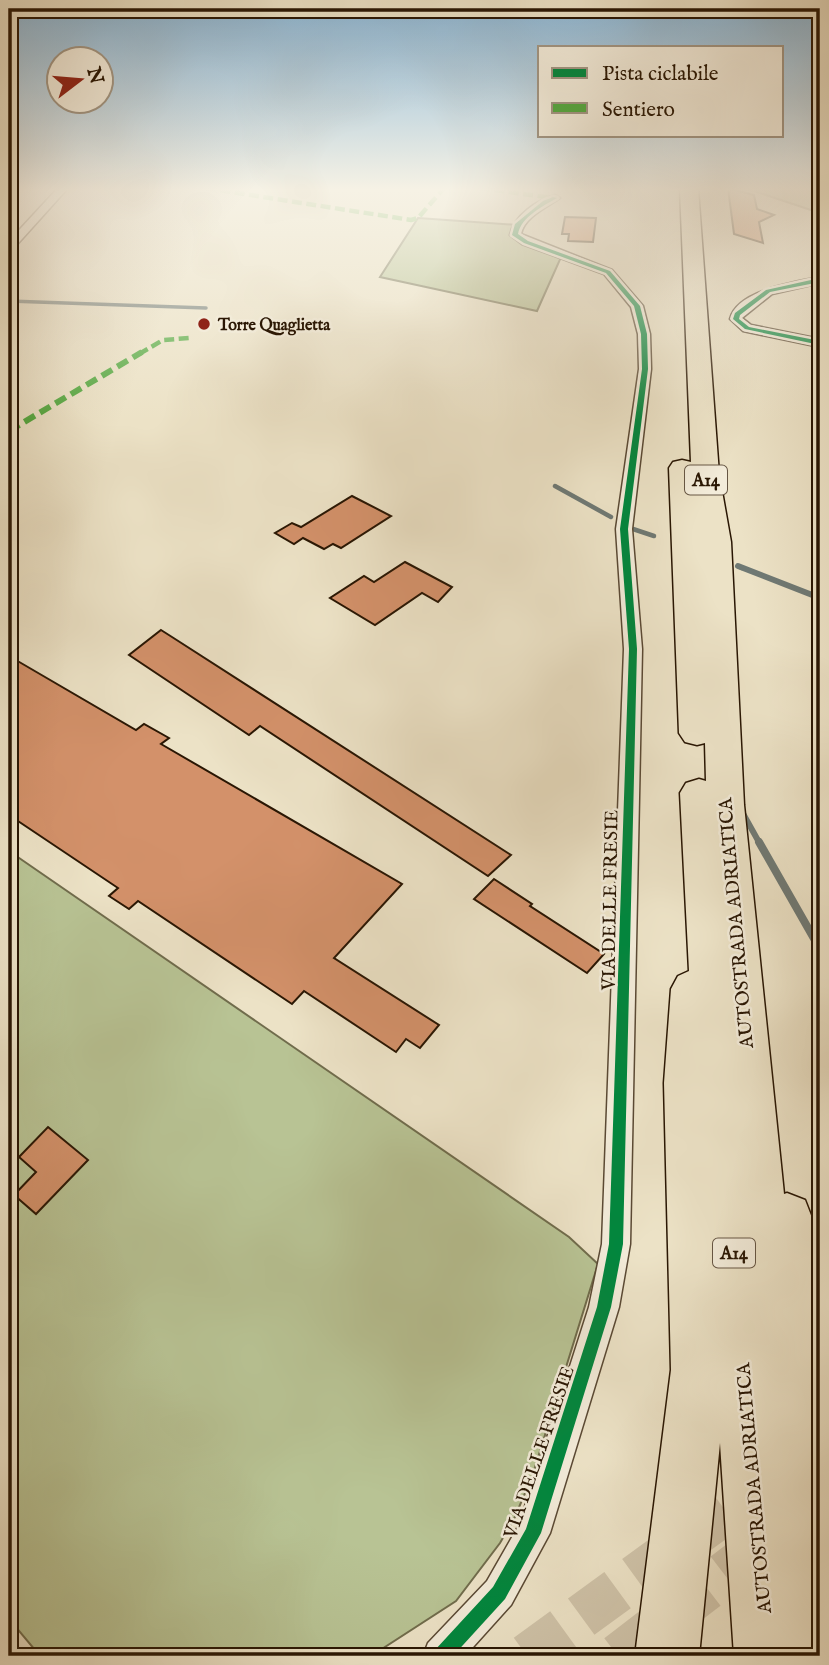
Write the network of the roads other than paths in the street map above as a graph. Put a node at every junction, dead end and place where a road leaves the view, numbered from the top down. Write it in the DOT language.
graph roads {
  1 [pos="591,266"];
  2 [pos="675,266"];
  3 [pos="693,266"];
  4 [pos="820,280"];
  5 [pos="820,342"];
  6 [pos="721,809"];
  7 [pos="820,1444"];
  8 [pos="441,1656"];
  9 [pos="667,1656"];
  10 [pos="766,1656"];
  11 [pos="812,1656"];
  1 -- 8 [label="street, VIA DELLE FRESIE"];
  2 -- 6 [label="highway, AUTOSTRADA ADRIATICA / A14"];
  3 -- 6 [label="highway, AUTOSTRADA ADRIATICA / A14"];
  4 -- 5 [label="street"];
  6 -- 7 [label="highway, A14"];
  6 -- 9 [label="highway, A14"];
  6 -- 10 [label="highway, AUTOSTRADA ADRIATICA / A14"];
  6 -- 11 [label="highway, AUTOSTRADA ADRIATICA / A14"];
}
